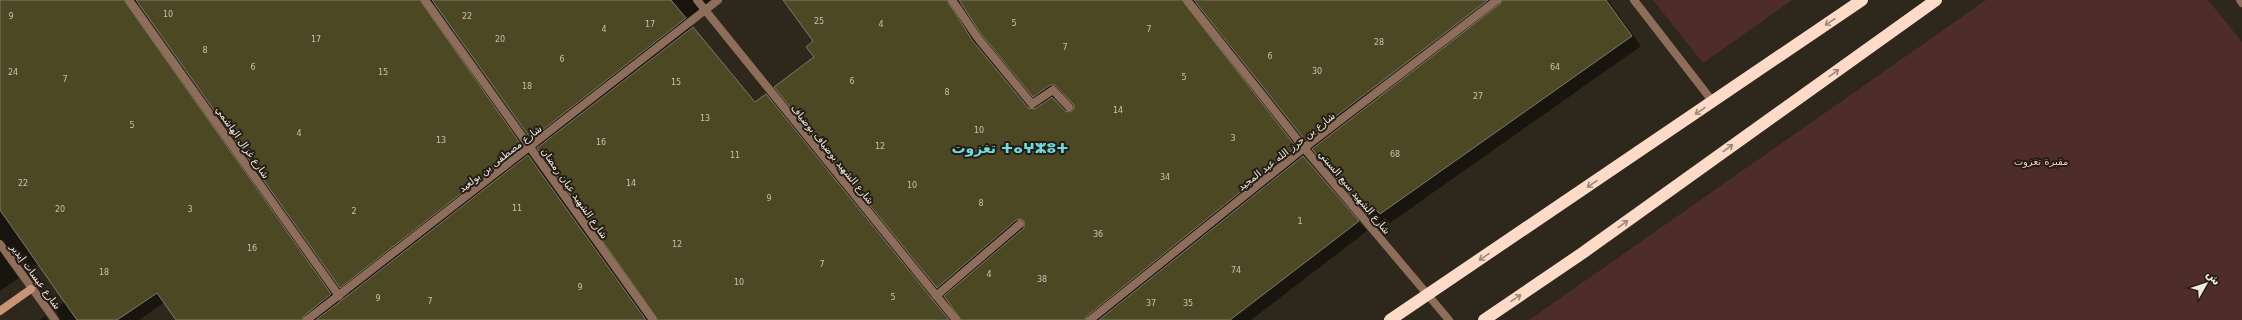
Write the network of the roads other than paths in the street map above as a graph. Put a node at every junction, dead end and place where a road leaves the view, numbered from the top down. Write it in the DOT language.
graph roads {
  1 [pos="129,0"];
  2 [pos="424,0"];
  3 [pos="697,0"];
  4 [pos="718,0"];
  5 [pos="952,0"];
  6 [pos="1187,0"];
  7 [pos="1497,0"];
  8 [pos="1634,0"];
  9 [pos="1862,0"];
  10 [pos="1936,0"];
  11 [pos="2240,0"];
  12 [pos="2242,3"];
  13 [pos="704,11"];
  14 [pos="1713,102"];
  15 [pos="1068,107"];
  16 [pos="530,148"];
  17 [pos="1304,148"];
  18 [pos="1020,224"];
  19 [pos="0,244"];
  20 [pos="31,288"];
  21 [pos="1429,294"];
  22 [pos="339,296"];
  23 [pos="936,296"];
  24 [pos="0,311"];
  25 [pos="55,320"];
  26 [pos="307,320"];
  27 [pos="653,320"];
  28 [pos="956,320"];
  29 [pos="1090,320"];
  30 [pos="1390,320"];
  31 [pos="1449,320"];
  32 [pos="1484,320"];
  1 -- 22 [label="street, شارع غزال الهاشمي"];
  2 -- 16 [label="street, شارع الشهيد عبان رمضان"];
  3 -- 13 [label="street, شارع الشهيد بوضياف بوضياف"];
  4 -- 13 [label="street, شارع مصطفى بن بولعيد"];
  5 -- 15 [label="street"];
  6 -- 17 [label="street, شارع الشهيد سبع السبتي"];
  7 -- 17 [label="street, شارع بن حرز الله عبد المجيد"];
  8 -- 14 [label="street"];
  9 -- 14 [label="highway, one-way"];
  32 -- 10 [label="highway, one-way"];
  11 -- 12 [label="street"];
  13 -- 16 [label="street, شارع مصطفى بن بولعيد"];
  13 -- 23 [label="street, شارع الشهيد بوضياف بوضياف"];
  14 -- 21 [label="highway, one-way"];
  16 -- 22 [label="street, شارع مصطفى بن بولعيد"];
  16 -- 27 [label="street, شارع الشهيد عبان رمضان"];
  17 -- 21 [label="street, شارع الشهيد سبع السبتي"];
  17 -- 29 [label="street, شارع بن حرز الله عبد المجيد"];
  18 -- 23 [label="street"];
  19 -- 20 [label="street, شارع عيسات إيدير"];
  20 -- 24 [label="street"];
  20 -- 25 [label="street, شارع عيسات إيدير"];
  21 -- 30 [label="highway"];
  21 -- 31 [label="street, شارع الشهيد سبع السبتي"];
  22 -- 26 [label="street, شارع مصطفى بن بولعيد"];
  23 -- 28 [label="street, شارع الشهيد بوضياف بوضياف"];
}
